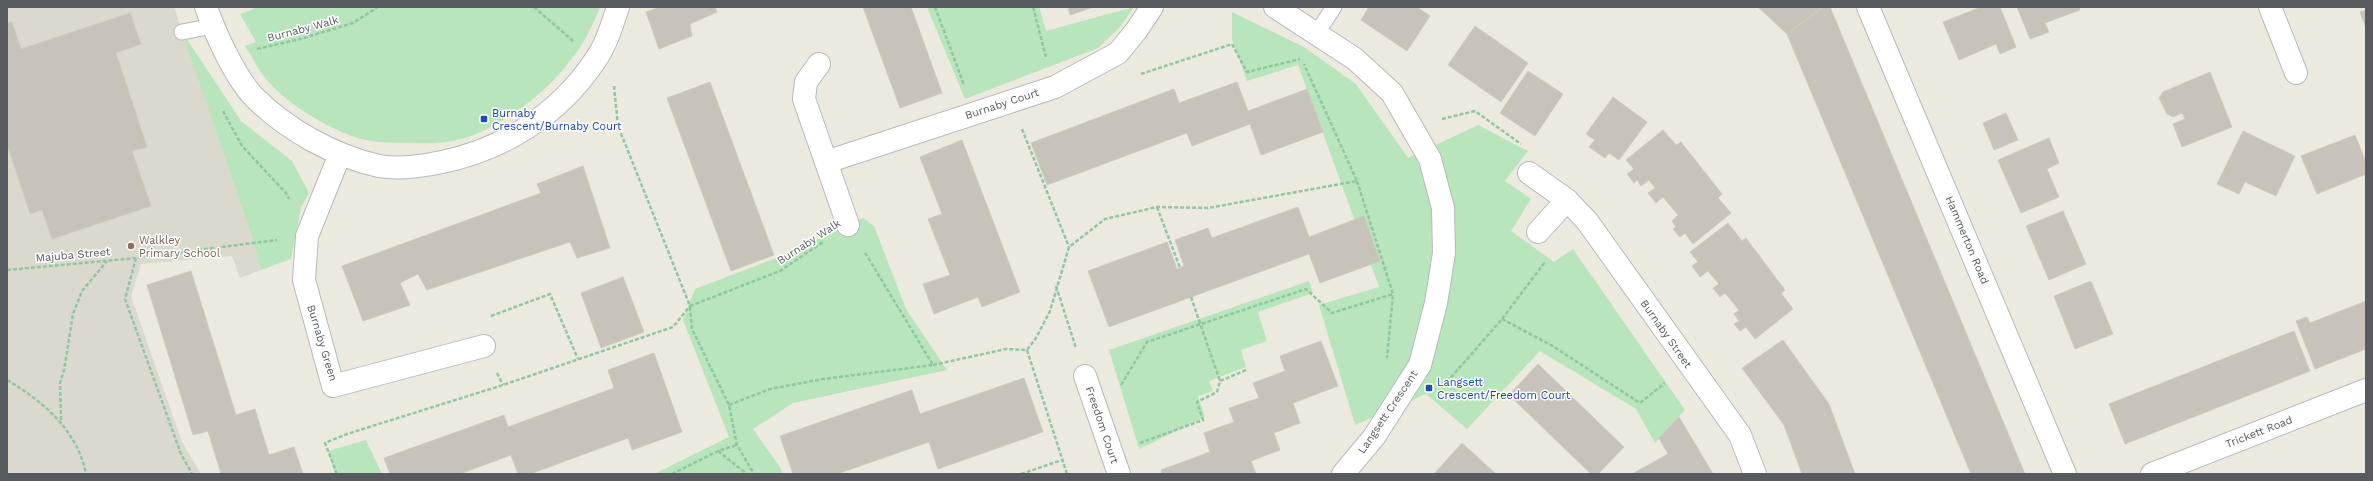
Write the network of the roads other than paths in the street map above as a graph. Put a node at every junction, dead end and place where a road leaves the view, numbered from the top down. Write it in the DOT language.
graph roads {
  1 [pos="618,7"];
  2 [pos="1152,7"];
  3 [pos="1275,7"];
  4 [pos="1334,7"];
  5 [pos="1868,7"];
  6 [pos="2270,7"];
  7 [pos="209,17"];
  8 [pos="182,32"];
  9 [pos="1316,34"];
  10 [pos="819,64"];
  11 [pos="2296,72"];
  12 [pos="340,154"];
  13 [pos="826,162"];
  14 [pos="1529,173"];
  15 [pos="1567,200"];
  16 [pos="848,225"];
  17 [pos="1538,232"];
  18 [pos="484,346"];
  19 [pos="1085,376"];
  20 [pos="2366,390"];
  21 [pos="1119,474"];
  22 [pos="1343,474"];
  23 [pos="1754,474"];
  24 [pos="2065,474"];
  25 [pos="2152,474"];
  1 -- 12 [label="street"];
  2 -- 13 [label="street, Burnaby Court"];
  3 -- 9 [label="street, Langsett Crescent"];
  4 -- 9 [label="lane"];
  5 -- 24 [label="street, Hammerton Road"];
  6 -- 11 [label="street"];
  7 -- 8 [label="lane"];
  7 -- 12 [label="street"];
  9 -- 22 [label="street, Langsett Crescent"];
  10 -- 13 [label="street"];
  12 -- 18 [label="street, Burnaby Green"];
  13 -- 16 [label="street"];
  14 -- 15 [label="street, Burnaby Street"];
  15 -- 17 [label="street"];
  15 -- 23 [label="street, Burnaby Street"];
  19 -- 21 [label="street, Freedom Court"];
  20 -- 25 [label="street, Trickett Road"];
}
